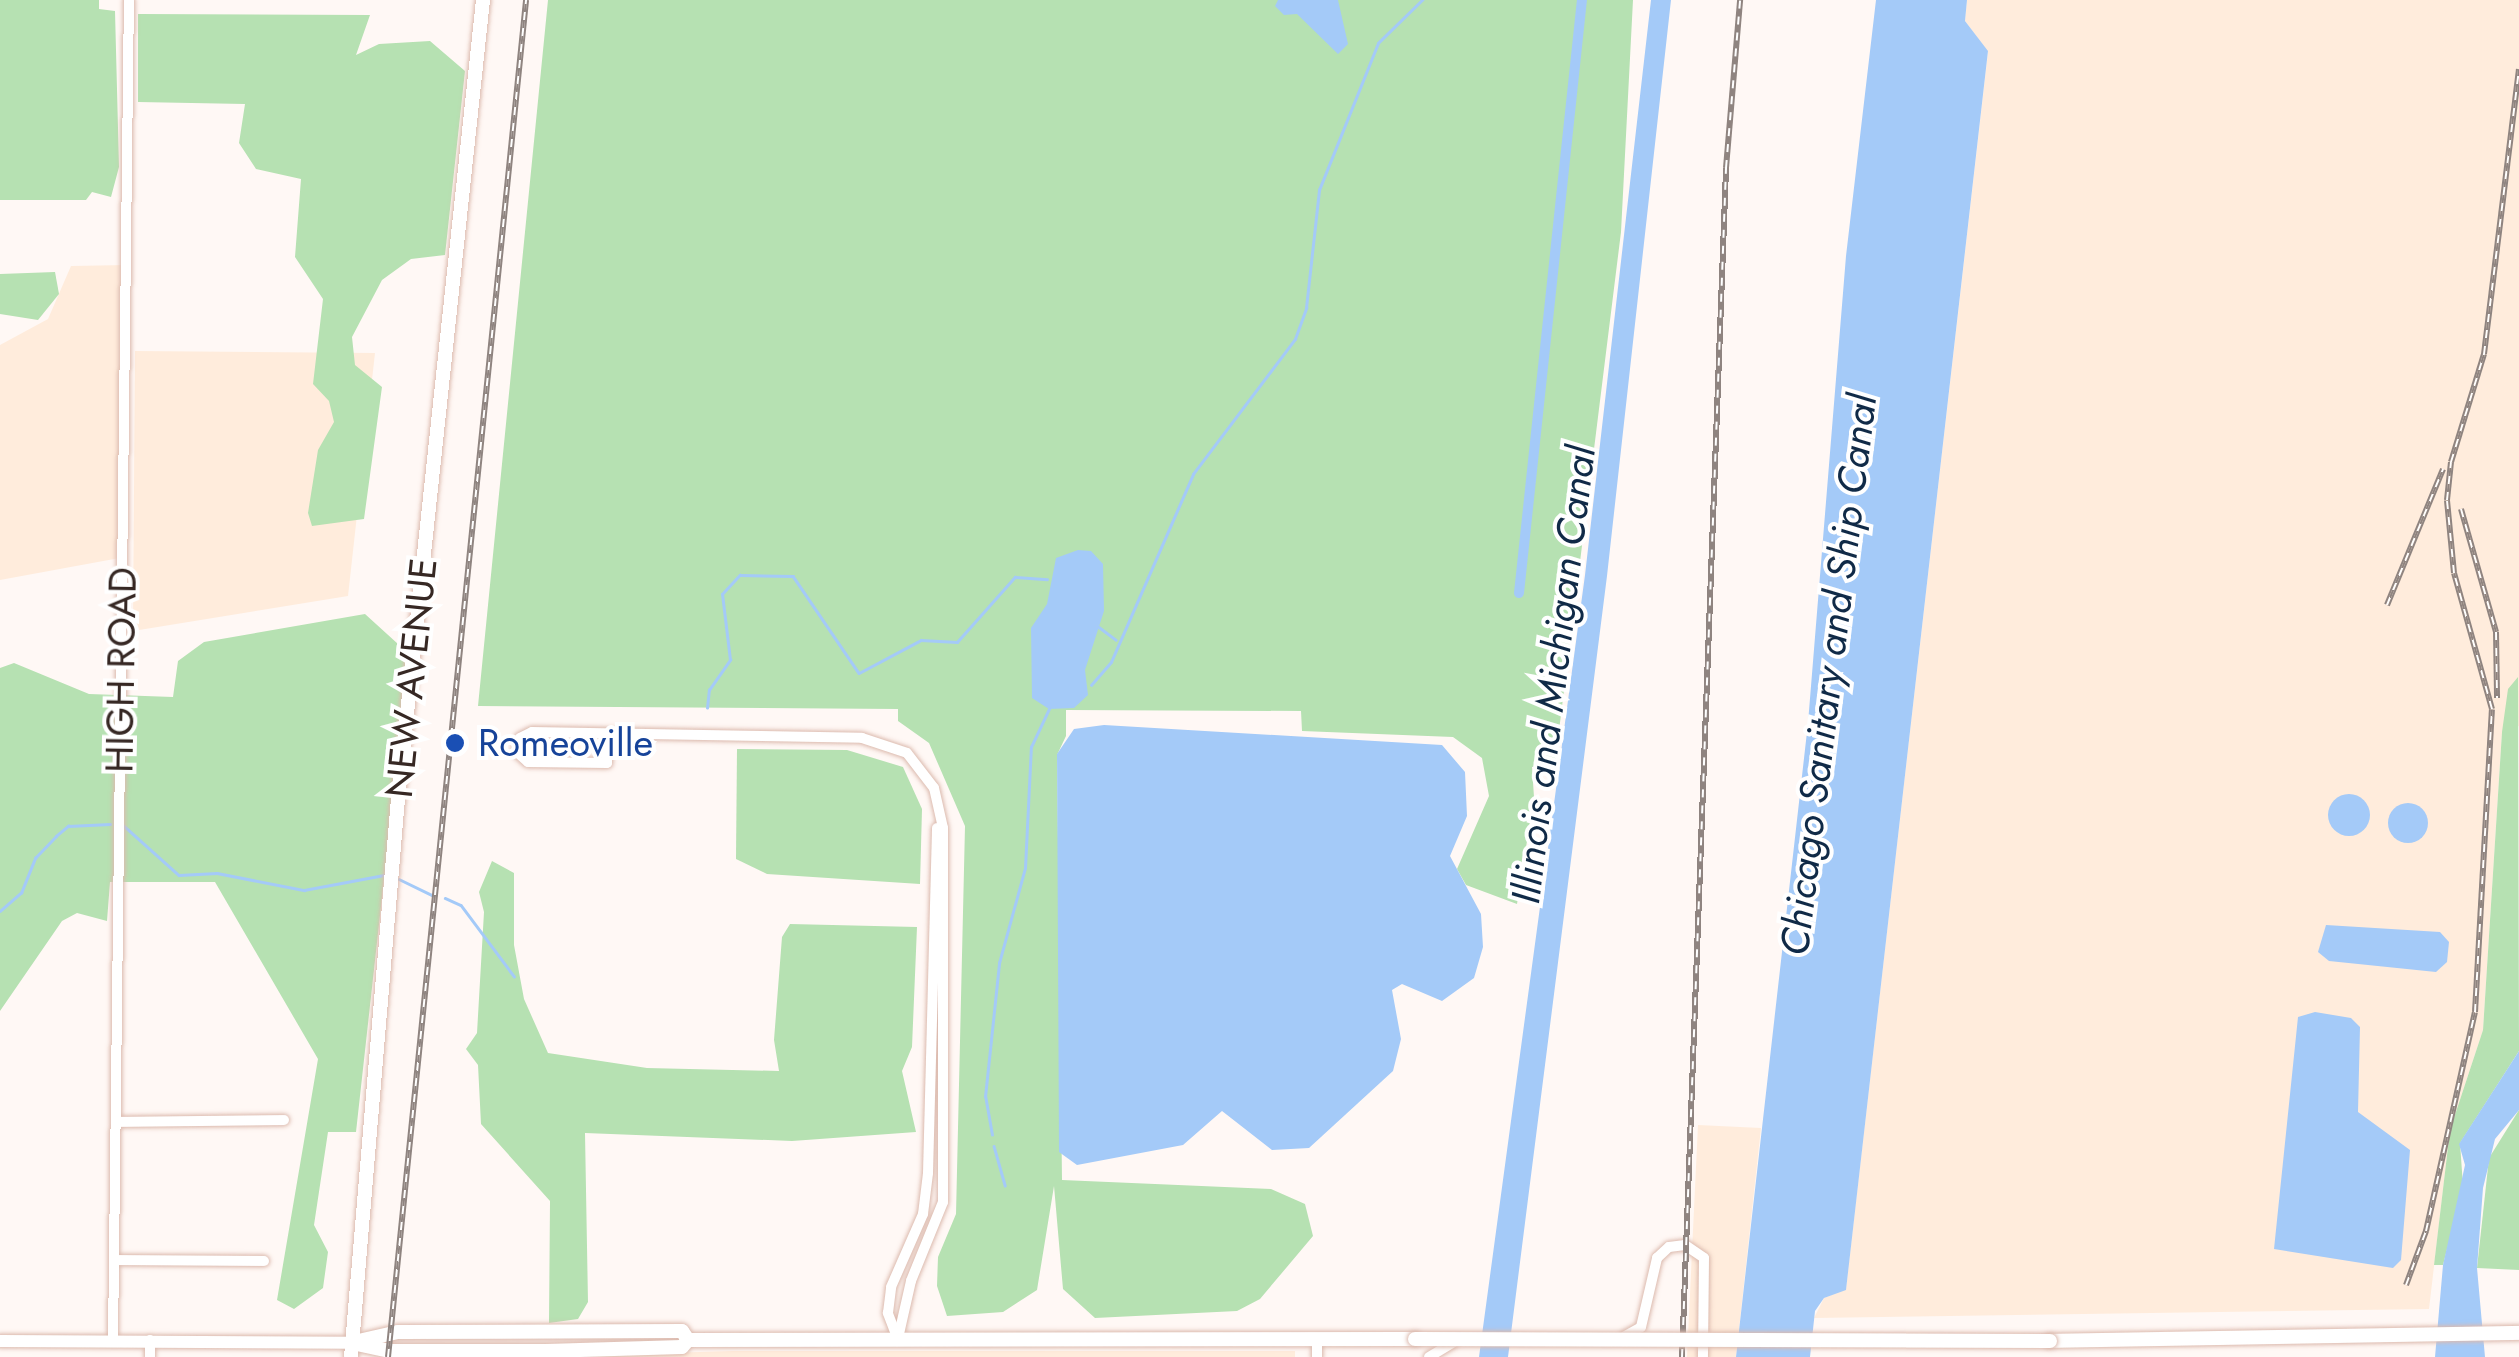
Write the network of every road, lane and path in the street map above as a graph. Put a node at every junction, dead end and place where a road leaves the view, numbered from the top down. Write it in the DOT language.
graph roads {
  1 [pos="129,0"];
  2 [pos="482,0"];
  3 [pos="607,734"];
  4 [pos="940,814"];
  5 [pos="284,1120"];
  6 [pos="116,1122"];
  7 [pos="114,1260"];
  8 [pos="264,1262"];
  9 [pos="2519,1332"];
  10 [pos="898,1338"];
  11 [pos="1317,1338"];
  12 [pos="0,1340"];
  13 [pos="114,1340"];
  14 [pos="150,1340"];
  15 [pos="352,1350"];
  16 [pos="150,1357"];
  17 [pos="1317,1357"];
  18 [pos="1429,1357"];
  19 [pos="1703,1357"];
  1 -- 6 [label="street, HIGH ROAD"];
  2 -- 15 [label="main road, NEW AVENUE"];
  3 -- 3 [label="street"];
  3 -- 4 [label="street"];
  4 -- 10 [label="street"];
  4 -- 10 [label="street"];
  5 -- 6 [label="street"];
  6 -- 7 [label="street, HIGH ROAD"];
  7 -- 8 [label="street"];
  7 -- 13 [label="street, HIGH ROAD"];
  9 -- 11 [label="main road, bridge"];
  10 -- 11 [label="main road"];
  10 -- 15 [label="main road"];
  11 -- 17 [label="street"];
  12 -- 13 [label="street"];
  13 -- 14 [label="street"];
  14 -- 15 [label="street"];
  14 -- 16 [label="street"];
  18 -- 19 [label="street, bridge"];
}
